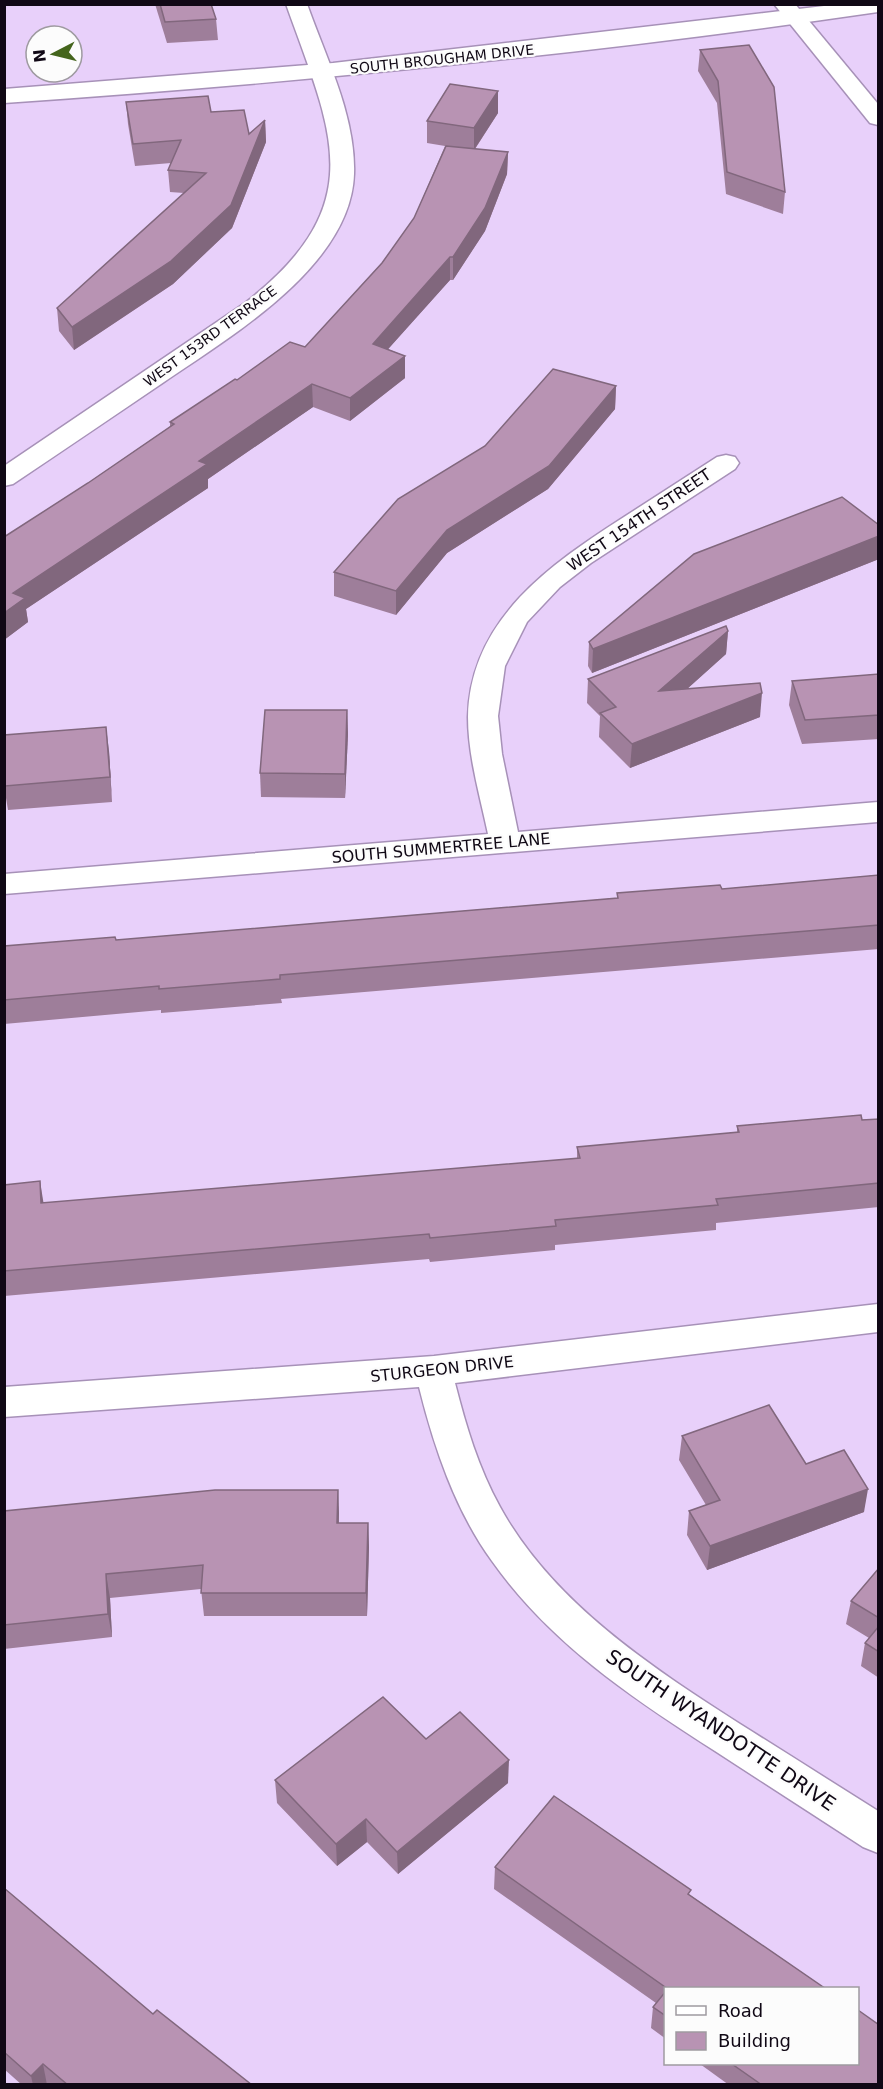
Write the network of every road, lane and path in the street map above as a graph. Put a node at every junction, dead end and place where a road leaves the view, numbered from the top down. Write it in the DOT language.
graph roads {
  1 [pos="296,4"];
  2 [pos="879,6"];
  3 [pos="789,11"];
  4 [pos="319,73"];
  5 [pos="4,96"];
  6 [pos="879,118"];
  7 [pos="726,463"];
  8 [pos="4,478"];
  9 [pos="879,812"];
  10 [pos="505,843"];
  11 [pos="4,884"];
  12 [pos="879,1318"];
  13 [pos="434,1371"];
  14 [pos="4,1402"];
  15 [pos="879,1834"];
  1 -- 4 [label="street, WEST 153RD TERRACE"];
  2 -- 3 [label="street, SOUTH BROUGHAM DRIVE"];
  3 -- 4 [label="street, SOUTH BROUGHAM DRIVE"];
  3 -- 6 [label="street"];
  4 -- 5 [label="street, SOUTH BROUGHAM DRIVE"];
  4 -- 8 [label="street, WEST 153RD TERRACE"];
  7 -- 10 [label="street, WEST 154TH STREET"];
  9 -- 10 [label="street, SOUTH SUMMERTREE LANE"];
  10 -- 11 [label="street, SOUTH SUMMERTREE LANE"];
  12 -- 13 [label="street, STURGEON DRIVE"];
  13 -- 14 [label="street, STURGEON DRIVE"];
  13 -- 15 [label="street, SOUTH WYANDOTTE DRIVE"];
}
